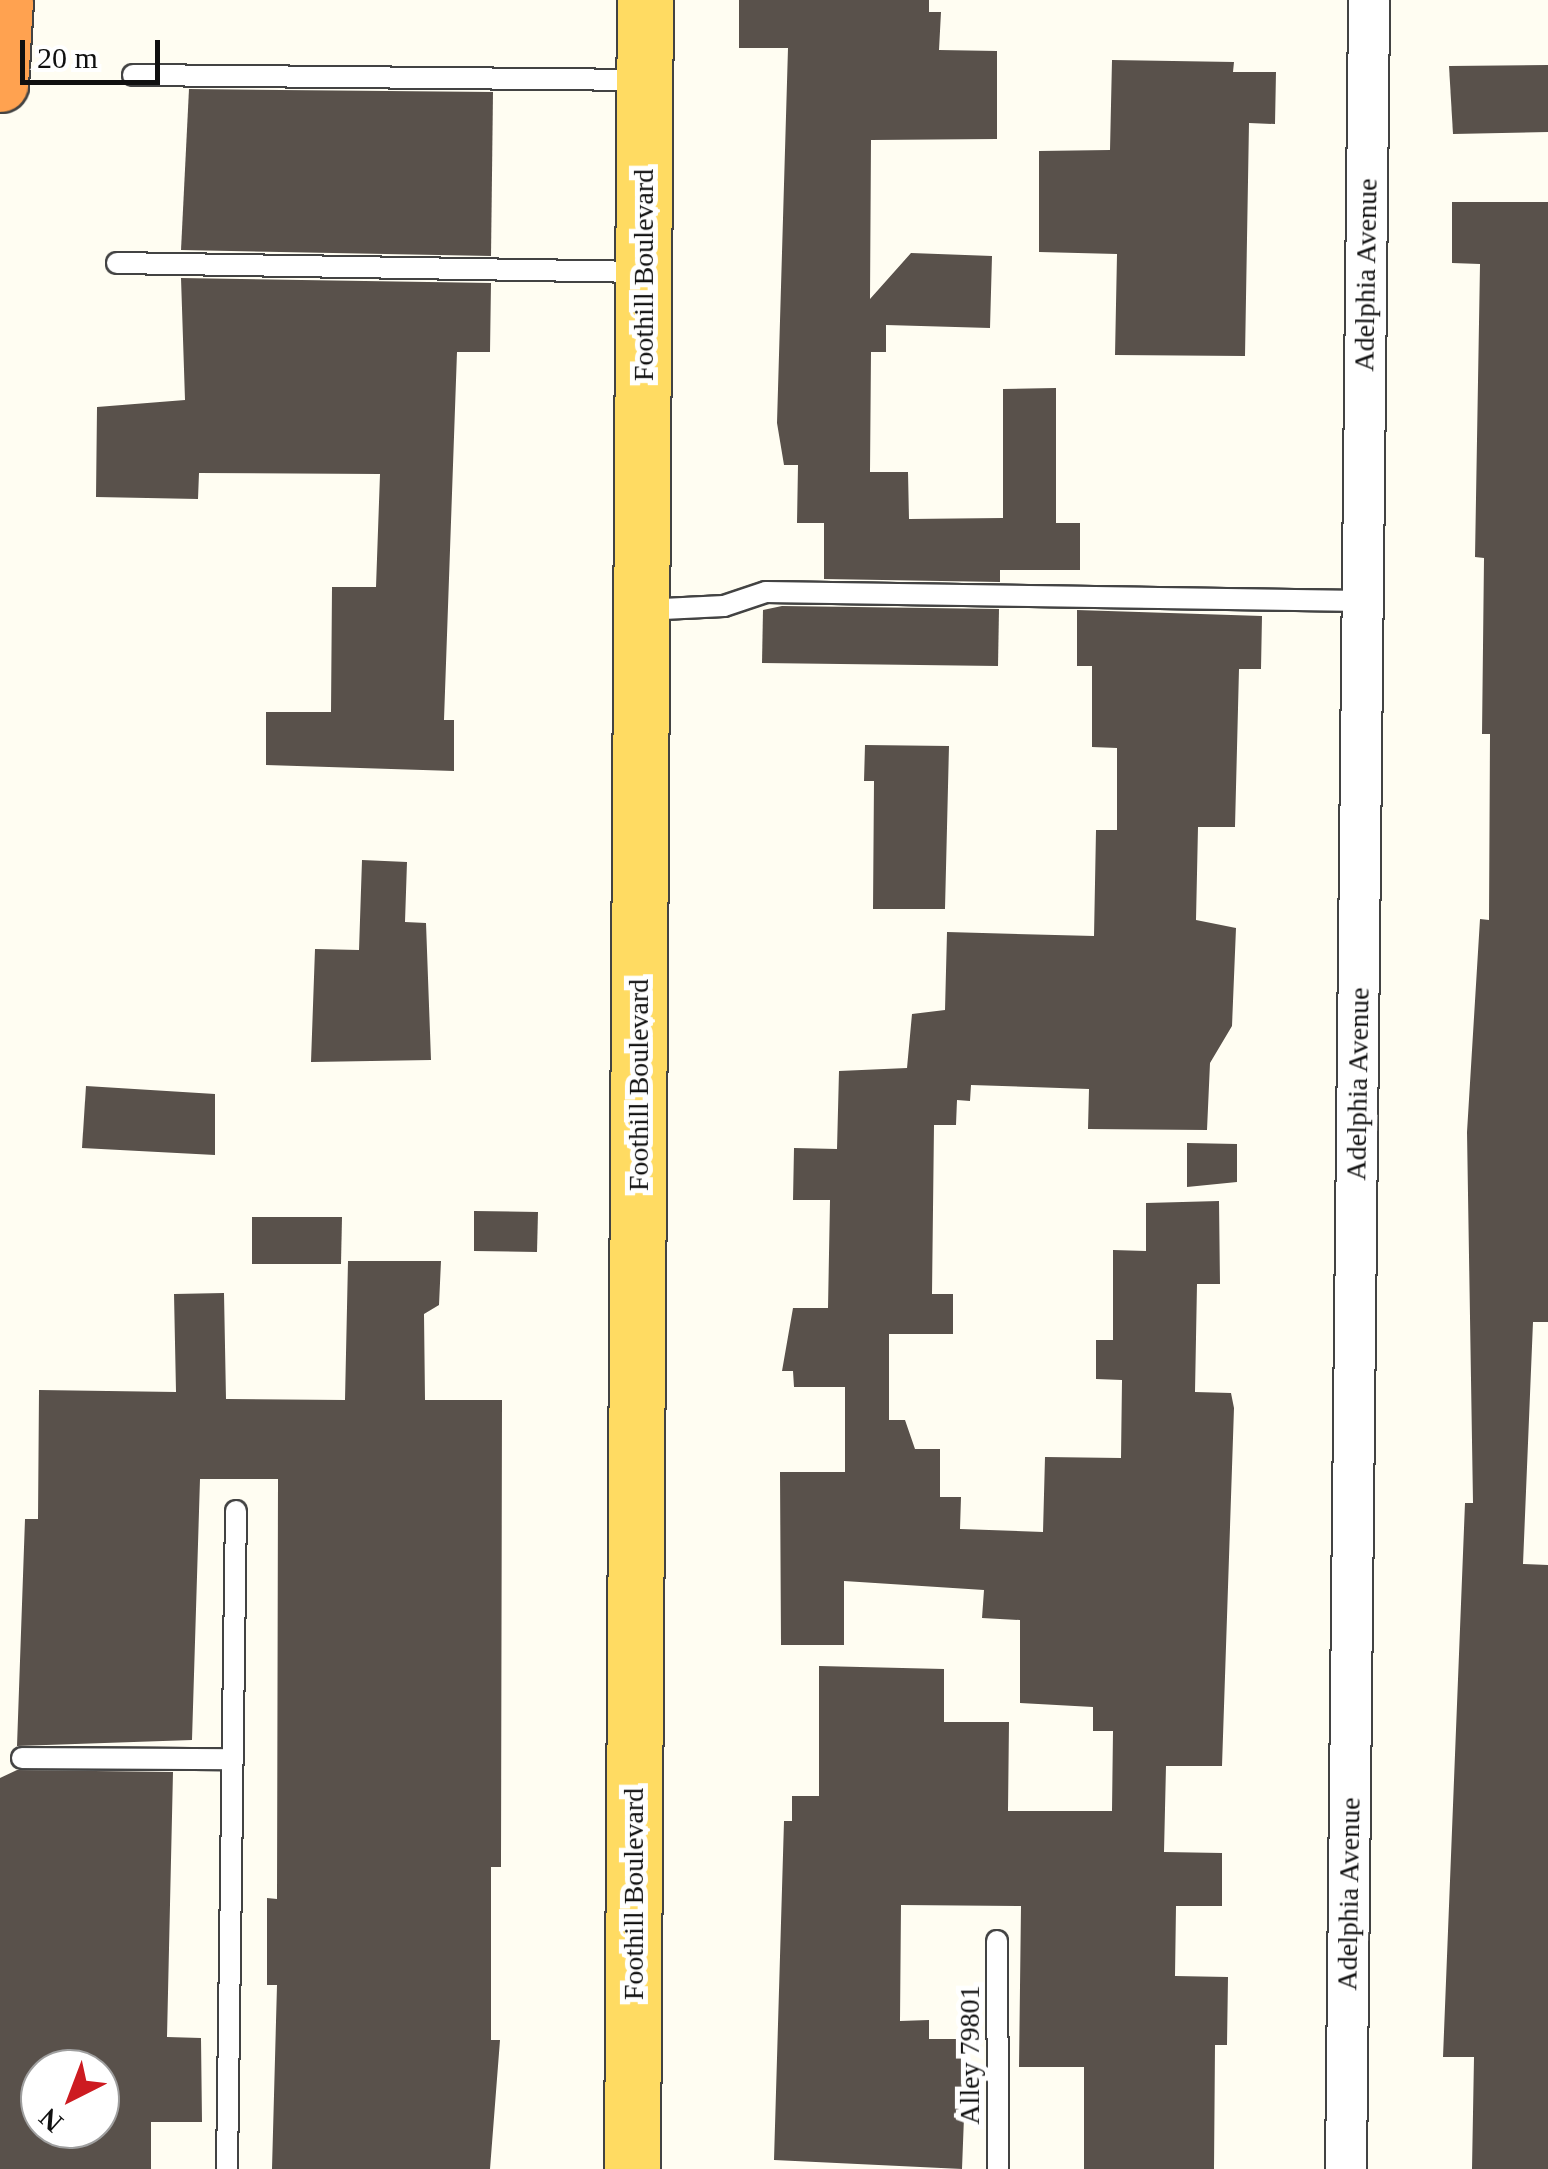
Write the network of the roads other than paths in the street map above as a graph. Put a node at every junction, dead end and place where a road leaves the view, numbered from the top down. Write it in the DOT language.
graph roads {
  1 [pos="5,0"];
  2 [pos="645,0"];
  3 [pos="1370,0"];
  4 [pos="133,74"];
  5 [pos="645,80"];
  6 [pos="0,84"];
  7 [pos="117,263"];
  8 [pos="644,272"];
  9 [pos="1363,602"];
  10 [pos="643,610"];
  11 [pos="236,1510"];
  12 [pos="22,1758"];
  13 [pos="228,1759"];
  14 [pos="997,1940"];
  15 [pos="227,2169"];
  16 [pos="632,2169"];
  17 [pos="998,2169"];
  18 [pos="1346,2169"];
  1 -- 6 [label="highway"];
  2 -- 5 [label="main road, Foothill Boulevard"];
  3 -- 9 [label="street, Adelphia Avenue"];
  4 -- 5 [label="lane"];
  5 -- 8 [label="main road, Foothill Boulevard"];
  7 -- 8 [label="lane"];
  8 -- 10 [label="main road, Foothill Boulevard"];
  9 -- 10 [label="lane"];
  9 -- 18 [label="street, Adelphia Avenue"];
  10 -- 16 [label="main road, Foothill Boulevard"];
  11 -- 13 [label="lane"];
  12 -- 13 [label="lane"];
  13 -- 15 [label="lane"];
  14 -- 17 [label="lane, Alley 79801"];
}
